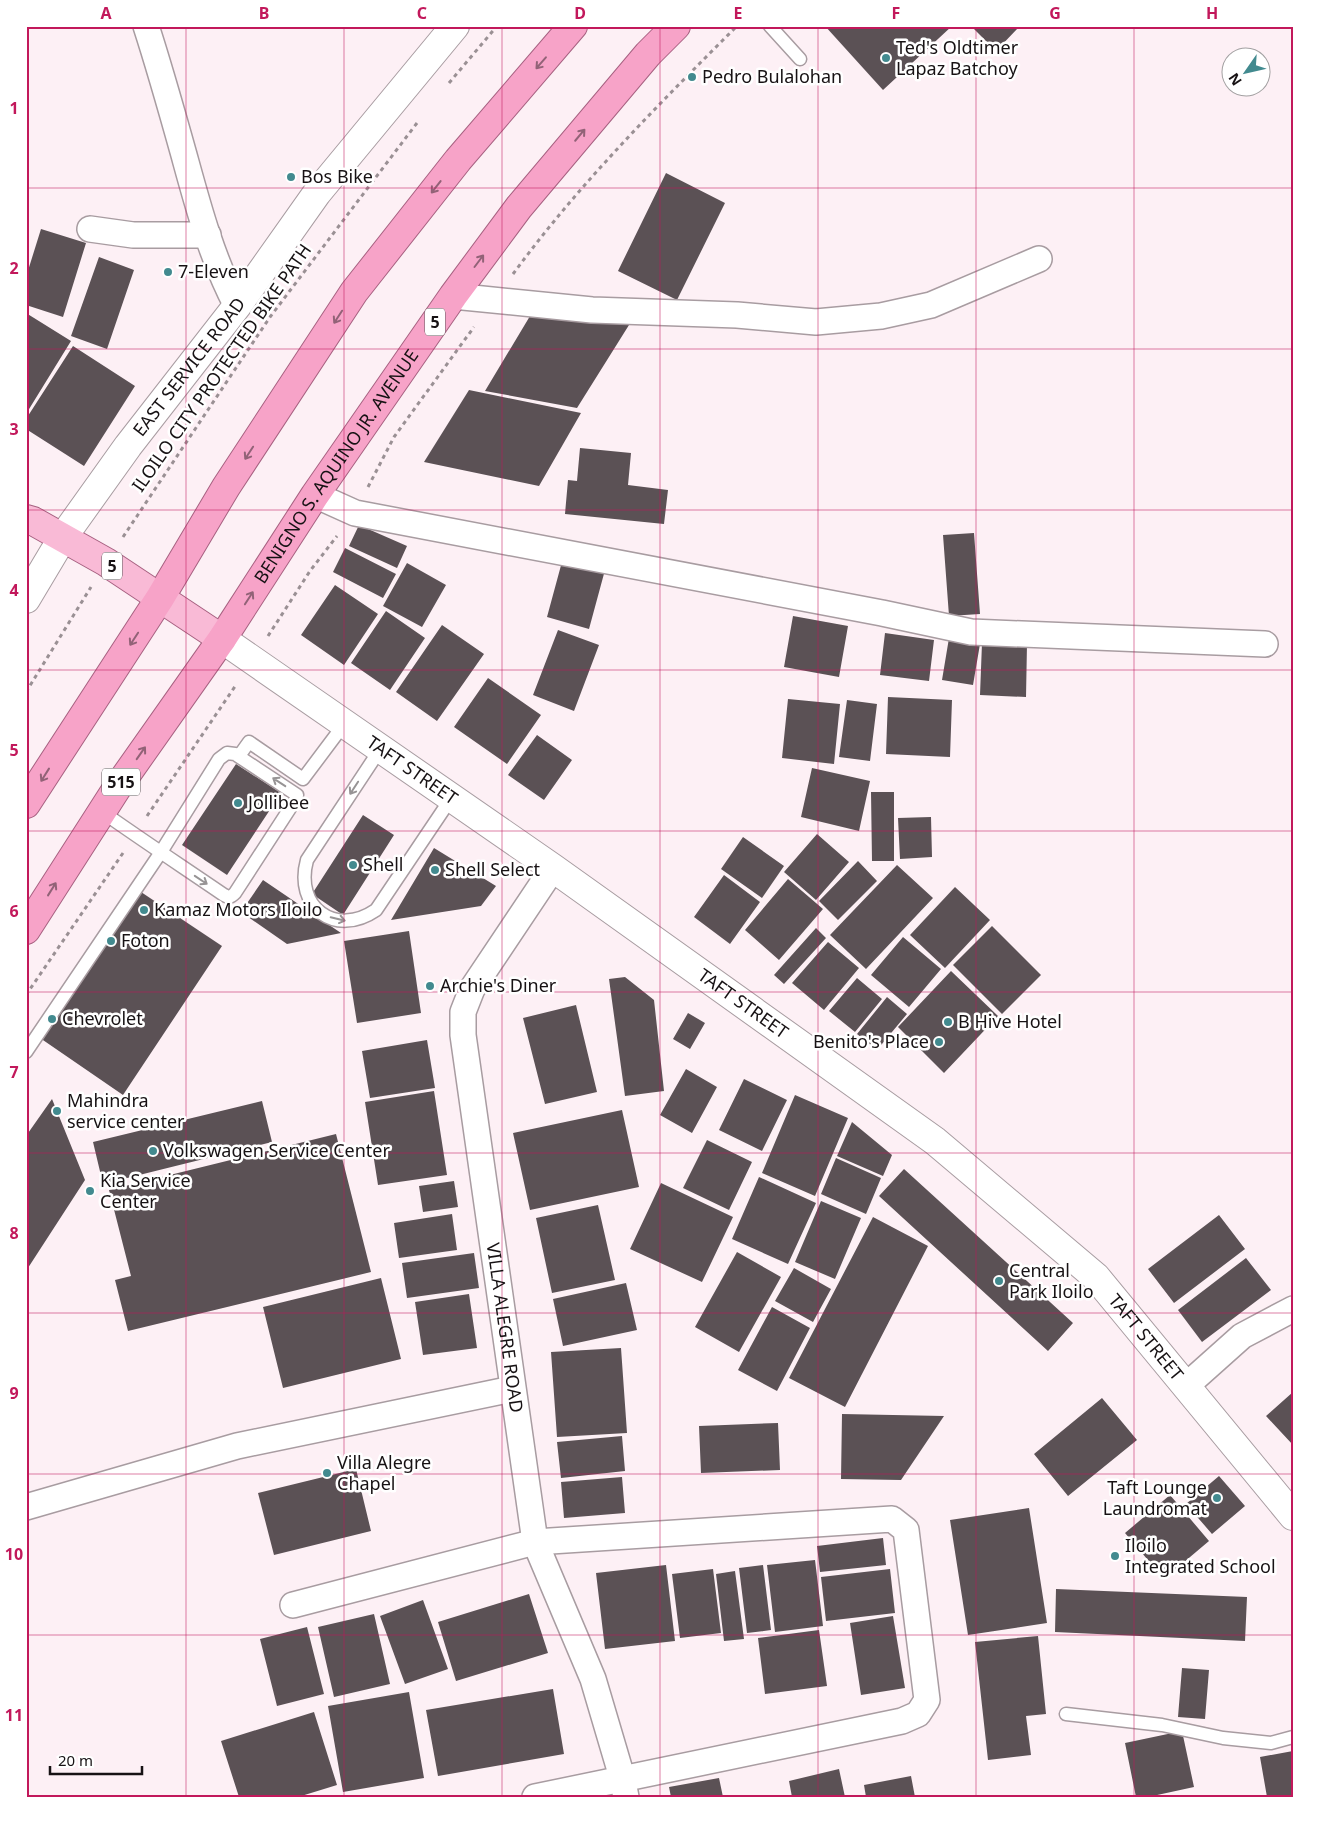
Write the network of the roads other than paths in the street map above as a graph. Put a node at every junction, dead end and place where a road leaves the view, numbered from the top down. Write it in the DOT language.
graph roads {
  1 [pos="146,26"];
  2 [pos="455,26"];
  3 [pos="573,26"];
  4 [pos="676,26"];
  5 [pos="770,26"];
  6 [pos="800,59"];
  7 [pos="90,229"];
  8 [pos="208,235"];
  9 [pos="1039,258"];
  10 [pos="453,296"];
  11 [pos="237,306"];
  12 [pos="315,494"];
  13 [pos="26,519"];
  14 [pos="63,537"];
  15 [pos="160,598"];
  16 [pos="26,599"];
  17 [pos="222,638"];
  18 [pos="1264,644"];
  19 [pos="345,723"];
  20 [pos="381,748"];
  21 [pos="239,756"];
  22 [pos="452,797"];
  23 [pos="26,804"];
  24 [pos="102,812"];
  25 [pos="161,852"];
  26 [pos="553,868"];
  27 [pos="26,930"];
  28 [pos="26,1052"];
  29 [pos="1293,1309"];
  30 [pos="1186,1386"];
  31 [pos="512,1389"];
  32 [pos="26,1507"];
  33 [pos="1293,1516"];
  34 [pos="535,1542"];
  35 [pos="293,1605"];
  36 [pos="1066,1714"];
  37 [pos="1293,1737"];
  38 [pos="624,1787"];
  39 [pos="535,1797"];
  1 -- 8 [label="street"];
  2 -- 11 [label="main road, EAST SERVICE ROAD"];
  3 -- 15 [label="highway, one-way"];
  10 -- 4 [label="highway, BENIGNO S. AQUINO JR. AVENUE / 5, one-way"];
  5 -- 6 [label="lane"];
  7 -- 8 [label="street"];
  8 -- 11 [label="street"];
  9 -- 10 [label="street"];
  10 -- 12 [label="highway, BENIGNO S. AQUINO JR. AVENUE / 5"];
  11 -- 14 [label="main road, EAST SERVICE ROAD"];
  17 -- 12 [label="highway, BENIGNO S. AQUINO JR. AVENUE / 5, one-way"];
  12 -- 18 [label="street"];
  13 -- 14 [label="main road, 5"];
  14 -- 15 [label="main road, 5"];
  14 -- 16 [label="main road, EAST SERVICE ROAD"];
  15 -- 17 [label="main road, 5"];
  15 -- 23 [label="highway, one-way"];
  17 -- 19 [label="main road, TAFT STREET"];
  24 -- 17 [label="highway, BENIGNO S. AQUINO JR. AVENUE / 515, one-way"];
  19 -- 20 [label="main road, TAFT STREET"];
  19 -- 21 [label="lane"];
  20 -- 22 [label="main road, TAFT STREET"];
  20 -- 22 [label="lane, one-way"];
  21 -- 25 [label="lane"];
  25 -- 21 [label="lane, one-way"];
  22 -- 26 [label="main road, TAFT STREET"];
  24 -- 25 [label="lane"];
  27 -- 24 [label="highway, BENIGNO S. AQUINO JR. AVENUE / 515, one-way"];
  25 -- 28 [label="lane"];
  26 -- 30 [label="main road, TAFT STREET"];
  26 -- 31 [label="street, VILLA ALEGRE ROAD"];
  29 -- 30 [label="street"];
  30 -- 33 [label="main road, TAFT STREET"];
  31 -- 32 [label="street"];
  31 -- 34 [label="street, VILLA ALEGRE ROAD"];
  34 -- 35 [label="street"];
  34 -- 38 [label="street, VILLA ALEGRE ROAD"];
  34 -- 38 [label="street"];
  36 -- 37 [label="lane"];
  38 -- 39 [label="street"];
}
